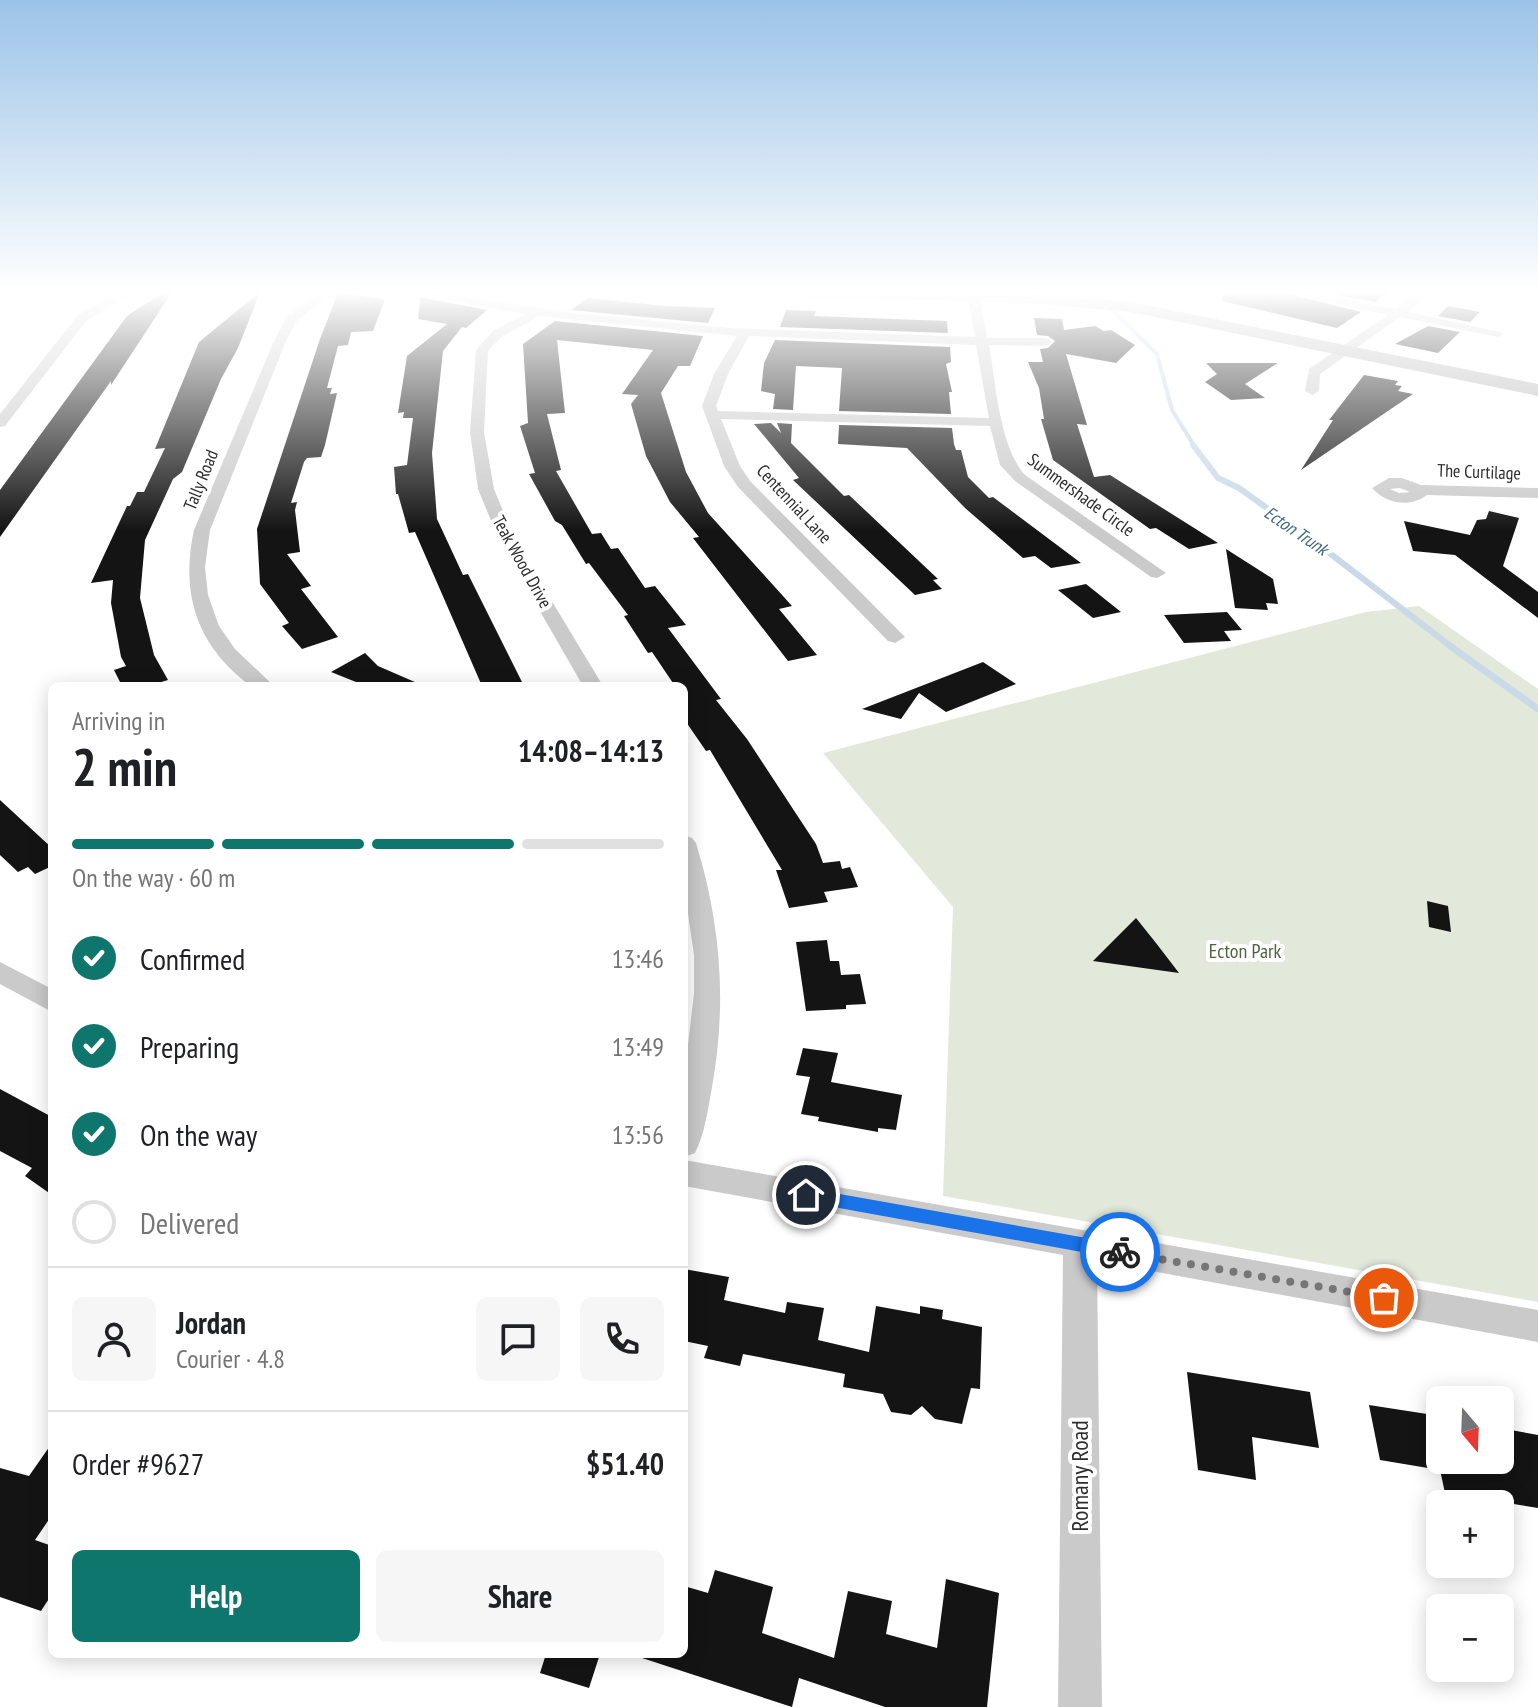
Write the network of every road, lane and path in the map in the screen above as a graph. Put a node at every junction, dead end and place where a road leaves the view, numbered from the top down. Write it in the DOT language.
graph roads {
  1 [pos="40,372"];
  2 [pos="267,372"];
  3 [pos="481,372"];
  4 [pos="724,372"];
  5 [pos="988,372"];
  6 [pos="1314,372"];
  7 [pos="1455,372"];
  8 [pos="1535,388"];
  9 [pos="1312,391"];
  10 [pos="711,415"];
  11 [pos="996,422"];
  12 [pos="0,423"];
  13 [pos="1418,490"];
  14 [pos="1538,493"];
  15 [pos="1157,573"];
  16 [pos="895,637"];
  17 [pos="260,682"];
  18 [pos="591,682"];
  19 [pos="688,855"];
  20 [pos="0,972"];
  21 [pos="48,1000"];
  22 [pos="688,1128"];
  23 [pos="688,1174"];
  24 [pos="1080,1245"];
  25 [pos="1538,1326"];
  26 [pos="1080,1707"];
  1 -- 12 [label="street"];
  2 -- 17 [label="street, Tally Road"];
  3 -- 18 [label="street, Teak Wood Drive"];
  4 -- 10 [label="street"];
  5 -- 11 [label="street, Summershade Circle"];
  6 -- 9 [label="street"];
  7 -- 8 [label="main road"];
  10 -- 11 [label="street"];
  10 -- 16 [label="street, Centennial Lane"];
  11 -- 15 [label="street, Summershade Circle"];
  13 -- 14 [label="street, The Curtilage"];
  19 -- 22 [label="street"];
  20 -- 21 [label="street"];
  23 -- 24 [label="street"];
  24 -- 25 [label="street"];
  24 -- 26 [label="street, Romany Road"];
}
